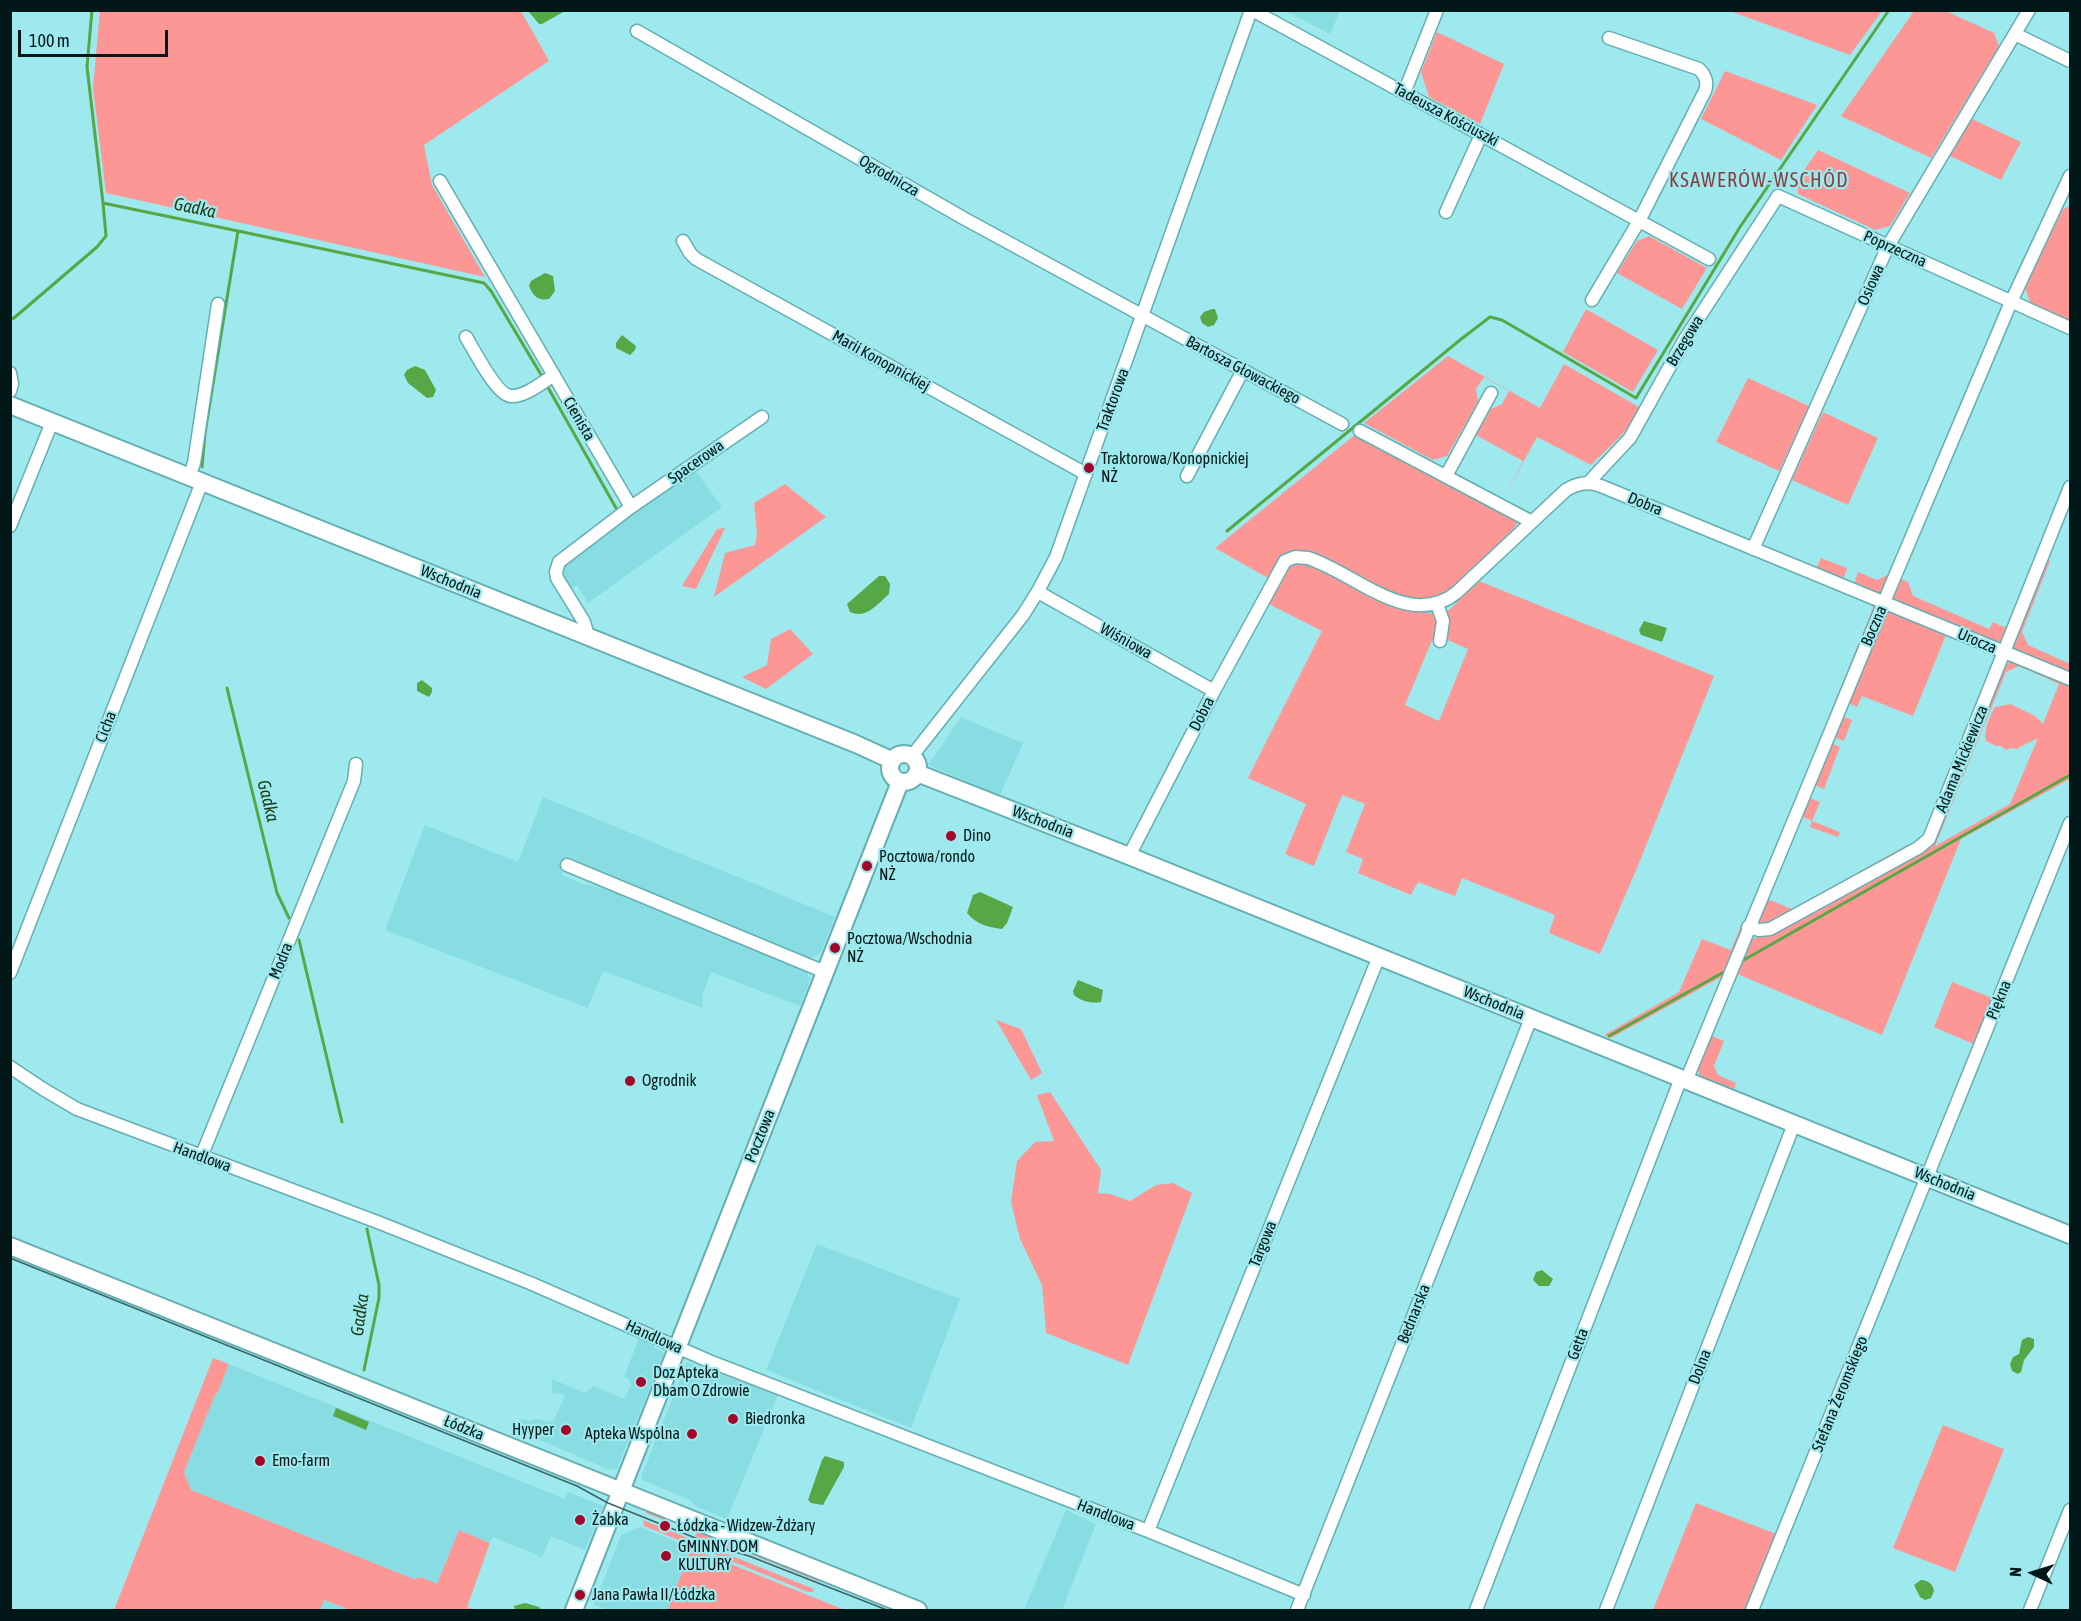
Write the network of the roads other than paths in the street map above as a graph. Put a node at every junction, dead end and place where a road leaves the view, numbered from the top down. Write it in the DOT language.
graph roads {
  1 [pos="1252,10"];
  2 [pos="1437,10"];
  3 [pos="2029,10"];
  4 [pos="637,31"];
  5 [pos="2015,34"];
  6 [pos="1610,38"];
  7 [pos="2070,61"];
  8 [pos="1404,93"];
  9 [pos="1481,135"];
  10 [pos="2070,176"];
  11 [pos="440,181"];
  12 [pos="2067,192"];
  13 [pos="1778,196"];
  14 [pos="1446,212"];
  15 [pos="1639,221"];
  16 [pos="682,241"];
  17 [pos="1888,246"];
  18 [pos="1709,259"];
  19 [pos="1592,300"];
  20 [pos="2011,302"];
  21 [pos="218,304"];
  22 [pos="1143,317"];
  23 [pos="2070,328"];
  24 [pos="466,337"];
  25 [pos="1243,370"];
  26 [pos="10,374"];
  27 [pos="554,375"];
  28 [pos="10,391"];
  29 [pos="1491,393"];
  30 [pos="10,405"];
  31 [pos="762,417"];
  32 [pos="52,422"];
  33 [pos="1342,424"];
  34 [pos="1360,431"];
  35 [pos="1086,474"];
  36 [pos="1186,476"];
  37 [pos="1446,476"];
  38 [pos="196,480"];
  39 [pos="1588,483"];
  40 [pos="2070,487"];
  41 [pos="631,507"];
  42 [pos="1532,522"];
  43 [pos="10,526"];
  44 [pos="1753,549"];
  45 [pos="1038,592"];
  46 [pos="1884,602"];
  47 [pos="1437,604"];
  48 [pos="588,636"];
  49 [pos="1440,641"];
  50 [pos="2005,653"];
  51 [pos="2070,679"];
  52 [pos="1214,691"];
  53 [pos="912,756"];
  54 [pos="891,760"];
  55 [pos="356,764"];
  56 [pos="917,773"];
  57 [pos="900,782"];
  58 [pos="2070,823"];
  59 [pos="1129,856"];
  60 [pos="567,865"];
  61 [pos="1748,927"];
  62 [pos="1379,956"];
  63 [pos="825,972"];
  64 [pos="10,973"];
  65 [pos="1531,1018"];
  66 [pos="10,1067"];
  67 [pos="1683,1079"];
  68 [pos="1794,1124"];
  69 [pos="201,1157"];
  70 [pos="1927,1177"];
  71 [pos="2070,1235"];
  72 [pos="10,1246"];
  73 [pos="677,1347"];
  74 [pos="621,1490"];
  75 [pos="2070,1510"];
  76 [pos="1148,1531"];
  77 [pos="1304,1595"];
  78 [pos="574,1611"];
  79 [pos="918,1611"];
  80 [pos="1297,1611"];
  81 [pos="1476,1611"];
  82 [pos="1606,1611"];
  83 [pos="1752,1611"];
  84 [pos="2030,1611"];
  1 -- 8 [label="street, Tadeusza Kościuszki"];
  1 -- 22 [label="street, Traktorowa"];
  2 -- 8 [label="street"];
  3 -- 5 [label="street, Osiowa"];
  4 -- 22 [label="street, Ogrodnicza"];
  5 -- 7 [label="street"];
  5 -- 17 [label="street, Osiowa"];
  6 -- 15 [label="street"];
  8 -- 9 [label="street, Tadeusza Kościuszki"];
  9 -- 14 [label="street"];
  9 -- 15 [label="street, Tadeusza Kościuszki"];
  10 -- 12 [label="street, Boczna"];
  11 -- 27 [label="street, Cienista"];
  12 -- 20 [label="street, Boczna"];
  13 -- 17 [label="street, Poprzeczna"];
  13 -- 39 [label="street, Brzegowa"];
  15 -- 18 [label="street, Tadeusza Kościuszki"];
  15 -- 19 [label="street"];
  16 -- 35 [label="street, Marii Konopnickiej"];
  17 -- 20 [label="street, Poprzeczna"];
  17 -- 44 [label="street, Osiowa"];
  20 -- 23 [label="street, Poprzeczna"];
  20 -- 46 [label="street, Boczna"];
  21 -- 38 [label="street, Cicha"];
  22 -- 25 [label="street, Bartosza Głowackiego"];
  22 -- 35 [label="street, Traktorowa"];
  24 -- 27 [label="street"];
  25 -- 33 [label="street, Bartosza Głowackiego"];
  25 -- 36 [label="street"];
  26 -- 28 [label="street"];
  27 -- 41 [label="street, Cienista"];
  29 -- 37 [label="street"];
  30 -- 32 [label="street, Wschodnia"];
  31 -- 41 [label="street, Spacerowa"];
  32 -- 38 [label="street, Wschodnia"];
  32 -- 43 [label="street"];
  34 -- 37 [label="street"];
  35 -- 45 [label="street, Traktorowa"];
  37 -- 42 [label="street"];
  38 -- 48 [label="street, Wschodnia"];
  38 -- 64 [label="street, Cicha"];
  39 -- 42 [label="street"];
  39 -- 44 [label="street, Dobra"];
  40 -- 50 [label="street, Adama Mickiewicza"];
  41 -- 48 [label="street"];
  42 -- 47 [label="street"];
  44 -- 46 [label="street, Dobra"];
  45 -- 52 [label="street, Wiśniowa"];
  45 -- 53 [label="street, Traktorowa"];
  46 -- 50 [label="street, Urocza"];
  46 -- 61 [label="street, Boczna"];
  47 -- 49 [label="street"];
  47 -- 52 [label="street, Dobra"];
  48 -- 54 [label="street, Wschodnia"];
  50 -- 51 [label="street, Urocza"];
  50 -- 61 [label="street, Adama Mickiewicza"];
  52 -- 59 [label="street, Dobra"];
  53 -- 54 [label="street"];
  53 -- 56 [label="street"];
  54 -- 57 [label="street"];
  55 -- 69 [label="street, Modra"];
  56 -- 57 [label="street"];
  56 -- 59 [label="street, Wschodnia"];
  57 -- 63 [label="street, Pocztowa"];
  58 -- 70 [label="street, Piękna"];
  59 -- 62 [label="street, Wschodnia"];
  60 -- 63 [label="street"];
  61 -- 67 [label="street, Boczna"];
  62 -- 65 [label="street, Wschodnia"];
  62 -- 76 [label="street, Targowa"];
  63 -- 73 [label="street, Pocztowa"];
  65 -- 67 [label="street, Wschodnia"];
  65 -- 77 [label="street, Bednarska"];
  66 -- 69 [label="street, Handlowa"];
  67 -- 68 [label="street, Wschodnia"];
  67 -- 81 [label="street, Getta"];
  68 -- 70 [label="street, Wschodnia"];
  68 -- 82 [label="street, Dolna"];
  69 -- 73 [label="street, Handlowa"];
  70 -- 71 [label="street, Wschodnia"];
  70 -- 83 [label="street, Stefana Żeromskiego"];
  72 -- 74 [label="street, Łódzka"];
  73 -- 74 [label="street, Pocztowa"];
  73 -- 76 [label="street, Handlowa"];
  74 -- 78 [label="street, Pocztowa"];
  74 -- 79 [label="street, Łódzka"];
  75 -- 84 [label="street"];
  76 -- 77 [label="street, Handlowa"];
  77 -- 80 [label="street, Bednarska"];
}
